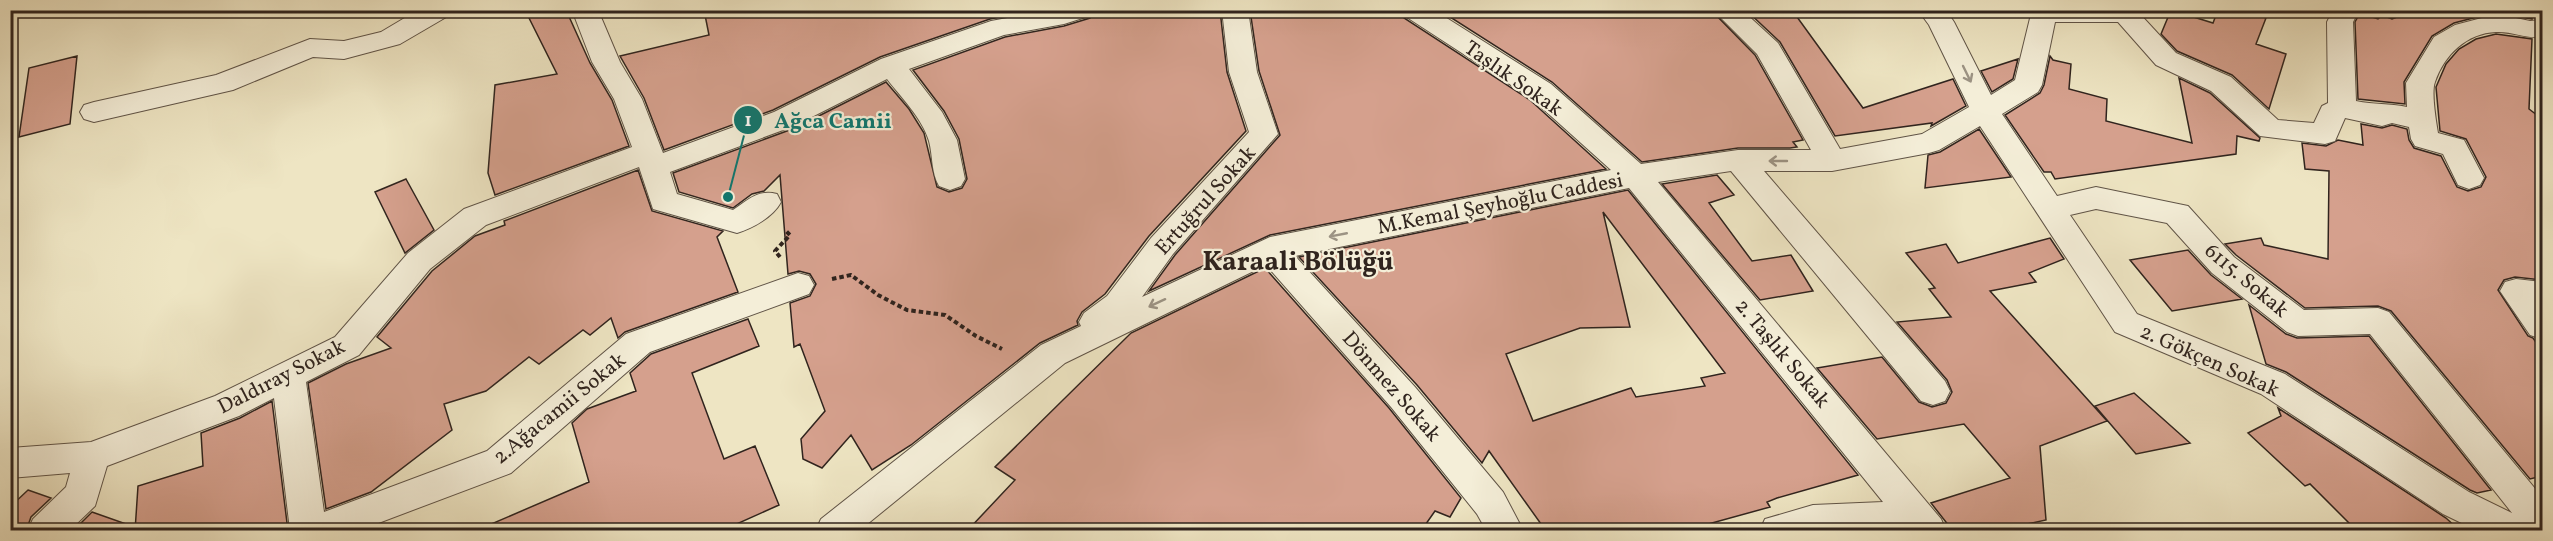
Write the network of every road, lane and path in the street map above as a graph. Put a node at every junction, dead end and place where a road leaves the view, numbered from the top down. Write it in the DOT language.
graph roads {
  1 [pos="439,10"];
  2 [pos="585,10"];
  3 [pos="1080,10"];
  4 [pos="1235,10"];
  5 [pos="1414,10"];
  6 [pos="1726,10"];
  7 [pos="1931,10"];
  8 [pos="2346,10"];
  9 [pos="2126,12"];
  10 [pos="2542,28"];
  11 [pos="891,65"];
  12 [pos="2342,108"];
  13 [pos="1985,111"];
  14 [pos="94,112"];
  15 [pos="2422,120"];
  16 [pos="651,159"];
  17 [pos="1738,160"];
  18 [pos="1832,161"];
  19 [pos="1636,176"];
  20 [pos="2469,178"];
  21 [pos="950,179"];
  22 [pos="766,201"];
  23 [pos="2050,208"];
  24 [pos="1270,249"];
  25 [pos="798,285"];
  26 [pos="2542,294"];
  27 [pos="2542,326"];
  28 [pos="1045,361"];
  29 [pos="288,376"];
  30 [pos="1933,391"];
  31 [pos="92,457"];
  32 [pos="10,462"];
  33 [pos="1922,523"];
  34 [pos="2542,523"];
  35 [pos="46,531"];
  36 [pos="308,531"];
  37 [pos="319,531"];
  38 [pos="834,531"];
  39 [pos="1504,531"];
  40 [pos="1778,531"];
  41 [pos="2511,531"];
  1 -- 14 [label="street"];
  2 -- 16 [label="street"];
  3 -- 11 [label="street, Daldıray Sokak"];
  4 -- 28 [label="street, Ertuğrul Sokak"];
  5 -- 19 [label="street, Taşlık Sokak"];
  6 -- 18 [label="street"];
  7 -- 13 [label="street, one-way"];
  8 -- 12 [label="street"];
  9 -- 12 [label="street"];
  9 -- 13 [label="street, M.Kemal Şeyhoğlu Caddesi"];
  10 -- 15 [label="street"];
  11 -- 16 [label="street, Daldıray Sokak"];
  11 -- 21 [label="street"];
  12 -- 15 [label="street"];
  13 -- 18 [label="street, M.Kemal Şeyhoğlu Caddesi"];
  13 -- 23 [label="street, 2. Gökçen Sokak"];
  15 -- 20 [label="street"];
  16 -- 22 [label="street"];
  16 -- 29 [label="street, Daldıray Sokak"];
  18 -- 17 [label="street, M.Kemal Şeyhoğlu Caddesi, one-way"];
  17 -- 19 [label="street, M.Kemal Şeyhoğlu Caddesi"];
  17 -- 30 [label="street"];
  19 -- 24 [label="street, M.Kemal Şeyhoğlu Caddesi, one-way"];
  19 -- 33 [label="street, 2. Taşlık Sokak"];
  22 -- 25 [label="path"];
  23 -- 34 [label="street, 6115. Sokak"];
  23 -- 41 [label="street, 2. Gökçen Sokak"];
  24 -- 28 [label="street, M.Kemal Şeyhoğlu Caddesi, one-way"];
  24 -- 39 [label="street, Dönmez Sokak"];
  25 -- 28 [label="path"];
  25 -- 37 [label="street, 2.Ağacamii Sokak"];
  26 -- 27 [label="street"];
  28 -- 38 [label="street, M.Kemal Şeyhoğlu Caddesi"];
  29 -- 31 [label="street, Daldıray Sokak"];
  29 -- 36 [label="street"];
  31 -- 32 [label="street, Daldıray Sokak"];
  31 -- 35 [label="street"];
  33 -- 40 [label="street"];
}
